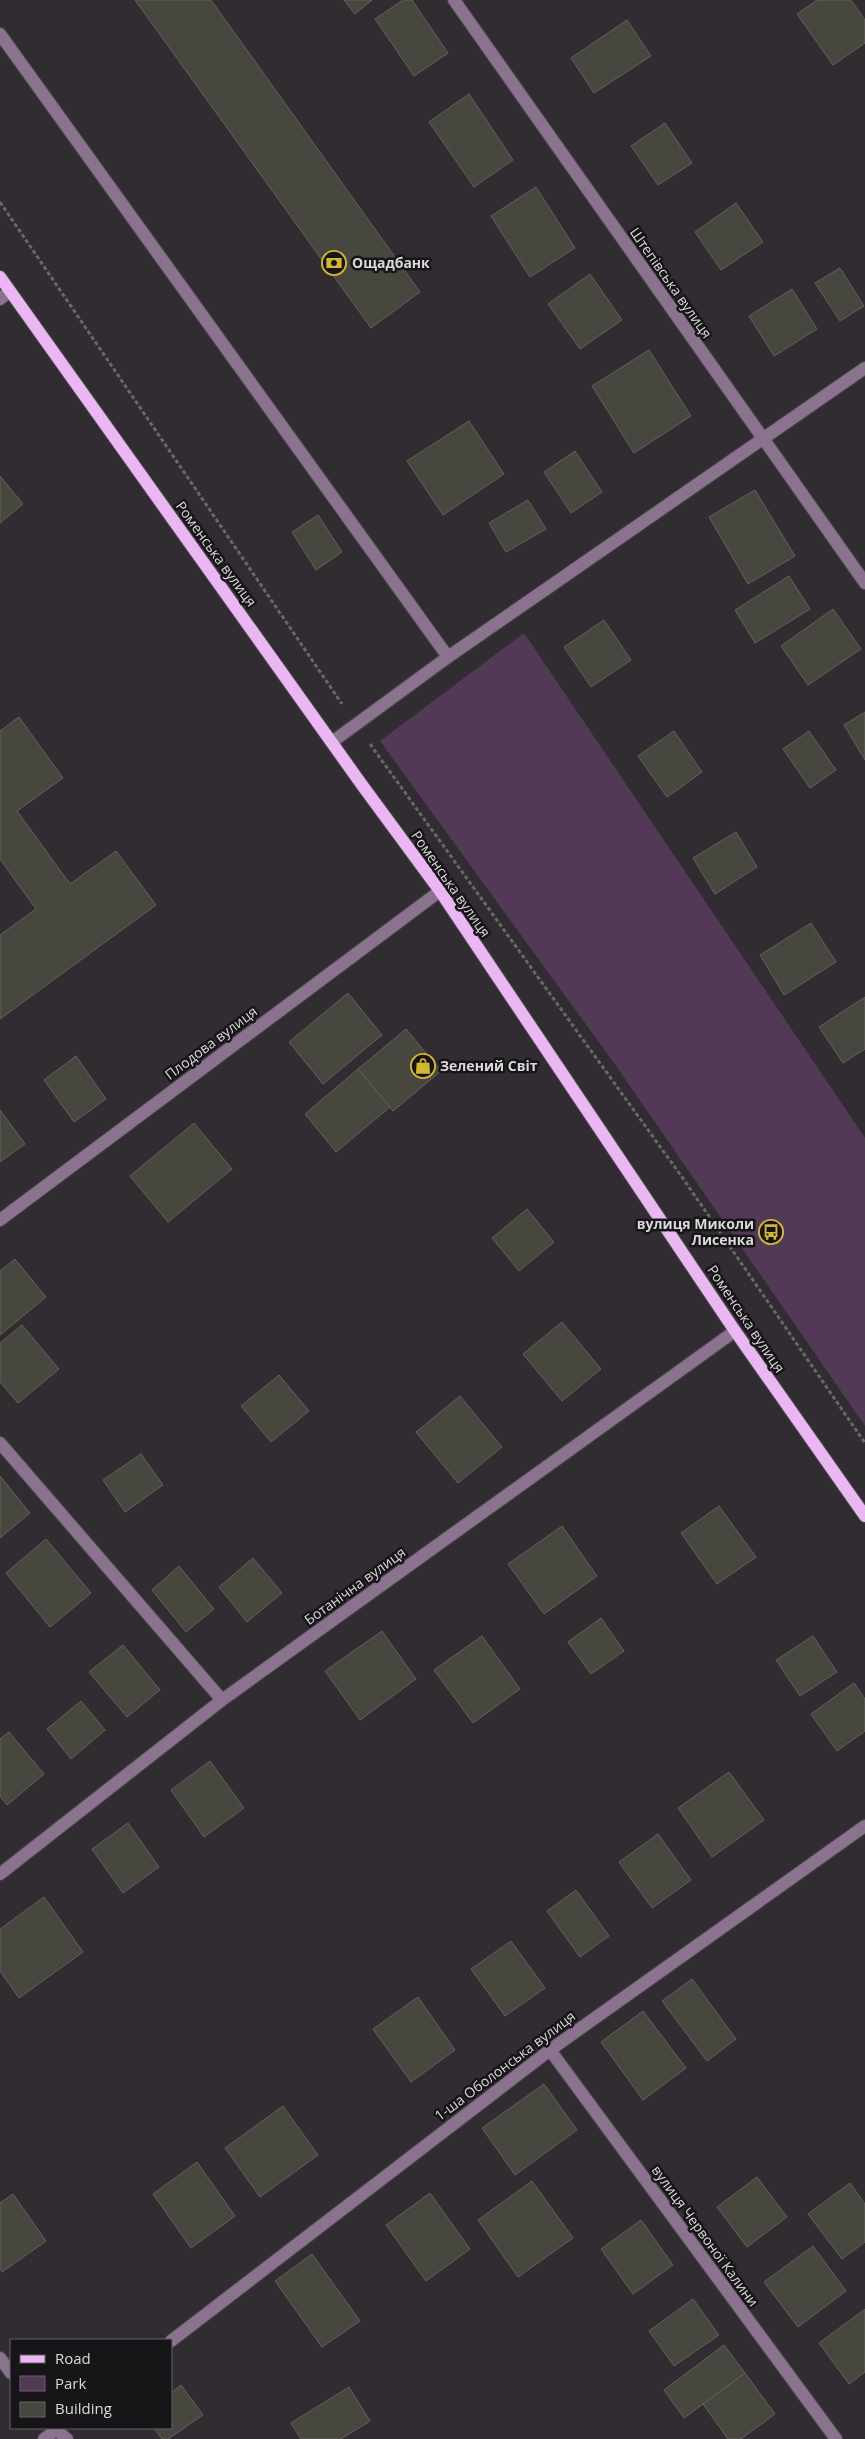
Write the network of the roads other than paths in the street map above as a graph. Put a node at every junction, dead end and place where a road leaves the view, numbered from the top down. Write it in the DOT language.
graph roads {
  1 [pos="454,0"];
  2 [pos="0,34"];
  3 [pos="0,277"];
  4 [pos="5,295"];
  5 [pos="865,368"];
  6 [pos="763,439"];
  7 [pos="865,583"];
  8 [pos="448,657"];
  9 [pos="332,742"];
  10 [pos="440,891"];
  11 [pos="0,1220"];
  12 [pos="735,1331"];
  13 [pos="0,1443"];
  14 [pos="865,1516"];
  15 [pos="222,1700"];
  16 [pos="865,1826"];
  17 [pos="0,1874"];
  18 [pos="550,2050"];
  19 [pos="172,2340"];
  20 [pos="0,2358"];
  21 [pos="10,2372"];
  22 [pos="57,2429"];
  23 [pos="44,2439"];
  24 [pos="67,2439"];
  25 [pos="836,2439"];
  1 -- 6 [label="street, Штепівська вулиця"];
  2 -- 8 [label="street"];
  3 -- 4 [label="main road, Роменська вулиця"];
  4 -- 9 [label="main road, Роменська вулиця"];
  5 -- 6 [label="street"];
  6 -- 7 [label="street, Штепівська вулиця"];
  6 -- 8 [label="street"];
  8 -- 9 [label="street"];
  9 -- 10 [label="main road, Роменська вулиця"];
  10 -- 11 [label="street, Плодова вулиця"];
  10 -- 12 [label="main road, Роменська вулиця"];
  12 -- 14 [label="main road, Роменська вулиця"];
  12 -- 15 [label="street, Ботанічна вулиця"];
  13 -- 15 [label="street"];
  15 -- 17 [label="street, Ботанічна вулиця"];
  16 -- 18 [label="street, 1-ша Оболонська вулиця"];
  18 -- 19 [label="street, 1-ша Оболонська вулиця"];
  18 -- 25 [label="street, вулиця Червоної Калини"];
  20 -- 21 [label="street"];
  22 -- 23 [label="street"];
  22 -- 24 [label="street"];
}
